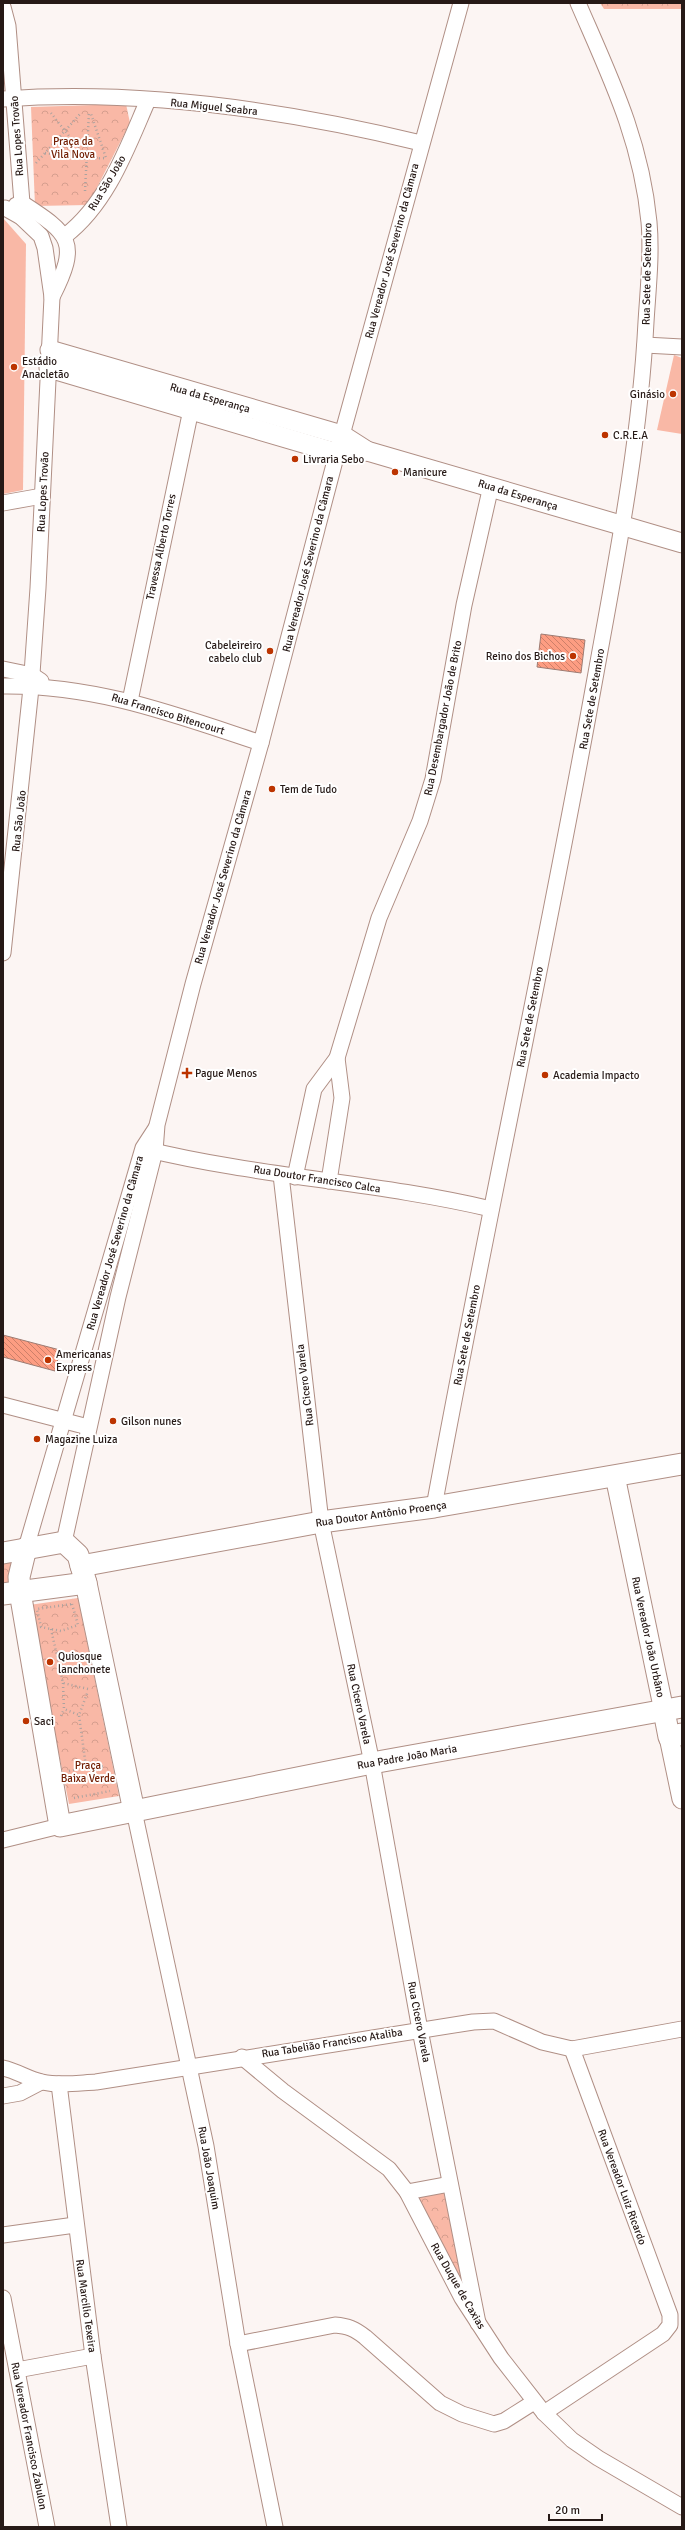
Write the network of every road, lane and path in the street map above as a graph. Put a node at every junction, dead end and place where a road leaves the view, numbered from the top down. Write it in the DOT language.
graph roads {
  1 [pos="461,3"];
  2 [pos="578,3"];
  3 [pos="3,7"];
  4 [pos="9,99"];
  5 [pos="148,100"];
  6 [pos="90,109"];
  7 [pos="96,109"];
  8 [pos="77,110"];
  9 [pos="84,110"];
  10 [pos="44,111"];
  11 [pos="50,111"];
  12 [pos="56,111"];
  13 [pos="65,131"];
  14 [pos="421,143"];
  15 [pos="109,152"];
  16 [pos="45,153"];
  17 [pos="35,156"];
  18 [pos="106,158"];
  19 [pos="87,159"];
  20 [pos="36,164"];
  21 [pos="103,164"];
  22 [pos="36,171"];
  23 [pos="91,189"];
  24 [pos="4,208"];
  25 [pos="22,210"];
  26 [pos="65,236"];
  27 [pos="52,297"];
  28 [pos="645,345"];
  29 [pos="682,347"];
  30 [pos="50,359"];
  31 [pos="192,402"];
  32 [pos="340,444"];
  33 [pos="491,486"];
  34 [pos="42,496"];
  35 [pos="3,503"];
  36 [pos="623,527"];
  37 [pos="682,543"];
  38 [pos="3,669"];
  39 [pos="32,682"];
  40 [pos="3,686"];
  41 [pos="130,701"];
  42 [pos="261,743"];
  43 [pos="3,953"];
  44 [pos="337,1058"];
  45 [pos="149,1150"];
  46 [pos="288,1176"];
  47 [pos="329,1181"];
  48 [pos="491,1209"];
  49 [pos="100,1292"];
  50 [pos="118,1297"];
  51 [pos="3,1405"];
  52 [pos="62,1421"];
  53 [pos="88,1427"];
  54 [pos="682,1464"];
  55 [pos="615,1476"];
  56 [pos="434,1507"];
  57 [pos="321,1522"];
  58 [pos="64,1542"];
  59 [pos="26,1548"];
  60 [pos="3,1553"];
  61 [pos="84,1574"];
  62 [pos="12,1593"];
  63 [pos="74,1626"];
  64 [pos="51,1629"];
  65 [pos="76,1633"];
  66 [pos="88,1682"];
  67 [pos="63,1684"];
  68 [pos="89,1689"];
  69 [pos="64,1709"];
  70 [pos="673,1709"];
  71 [pos="80,1715"];
  72 [pos="59,1719"];
  73 [pos="676,1735"];
  74 [pos="372,1764"];
  75 [pos="67,1765"];
  76 [pos="86,1767"];
  77 [pos="68,1772"];
  78 [pos="108,1772"];
  79 [pos="67,1778"];
  80 [pos="111,1784"];
  81 [pos="70,1792"];
  82 [pos="682,1799"];
  83 [pos="134,1811"];
  84 [pos="60,1826"];
  85 [pos="3,1840"];
  86 [pos="682,2029"];
  87 [pos="420,2030"];
  88 [pos="572,2049"];
  89 [pos="242,2057"];
  90 [pos="189,2067"];
  91 [pos="3,2068"];
  92 [pos="41,2082"];
  93 [pos="59,2084"];
  94 [pos="3,2096"];
  95 [pos="450,2184"];
  96 [pos="407,2192"];
  97 [pos="75,2225"];
  98 [pos="3,2235"];
  99 [pos="3,2298"];
  100 [pos="478,2323"];
  101 [pos="238,2344"];
  102 [pos="93,2356"];
  103 [pos="17,2370"];
  104 [pos="539,2408"];
  105 [pos="682,2507"];
  106 [pos="47,2527"];
  107 [pos="119,2527"];
  108 [pos="275,2527"];
  1 -- 14 [label="street, Rua Vereador José Severino da Câmara"];
  2 -- 28 [label="street, Rua Sete de Setembro"];
  3 -- 4 [label="street, Rua Lopes Trovão"];
  4 -- 5 [label="street, Rua Miguel Seabra"];
  4 -- 25 [label="street, Rua Lopes Trovão"];
  5 -- 14 [label="street, Rua Miguel Seabra"];
  5 -- 26 [label="street, Rua São João"];
  6 -- 7 [label="path"];
  6 -- 9 [label="path"];
  6 -- 18 [label="path"];
  6 -- 19 [label="path"];
  8 -- 9 [label="path"];
  9 -- 13 [label="path"];
  10 -- 11 [label="path"];
  11 -- 12 [label="path"];
  11 -- 13 [label="path"];
  13 -- 16 [label="path"];
  13 -- 19 [label="path"];
  14 -- 32 [label="street, Rua Vereador José Severino da Câmara"];
  15 -- 18 [label="path"];
  16 -- 19 [label="path"];
  16 -- 20 [label="path"];
  17 -- 20 [label="path"];
  18 -- 19 [label="path"];
  18 -- 21 [label="path"];
  19 -- 23 [label="path"];
  20 -- 22 [label="path"];
  24 -- 25 [label="street"];
  25 -- 26 [label="street"];
  25 -- 27 [label="street"];
  26 -- 27 [label="street"];
  27 -- 30 [label="street, Rua Lopes Trovão"];
  28 -- 29 [label="street"];
  28 -- 36 [label="street, Rua Sete de Setembro"];
  30 -- 31 [label="street, Rua da Esperança"];
  30 -- 34 [label="street, Rua Lopes Trovão"];
  31 -- 32 [label="street, Rua da Esperança"];
  31 -- 41 [label="street, Travessa Alberto Torres"];
  32 -- 33 [label="street, Rua da Esperança"];
  32 -- 42 [label="street, Rua Vereador José Severino da Câmara"];
  33 -- 36 [label="street, Rua da Esperança"];
  33 -- 44 [label="street, Rua Desembargador João de Brito"];
  34 -- 35 [label="street"];
  34 -- 39 [label="street, Rua Lopes Trovão"];
  36 -- 37 [label="street, Rua da Esperança"];
  36 -- 48 [label="street, Rua Sete de Setembro"];
  38 -- 39 [label="street, Rua Francisco Bitencourt"];
  39 -- 40 [label="street, Rua Francisco Bitencourt"];
  39 -- 41 [label="street, Rua Francisco Bitencourt"];
  39 -- 43 [label="street, Rua São João"];
  41 -- 42 [label="street, Rua Francisco Bitencourt"];
  42 -- 45 [label="street, Rua Vereador José Severino da Câmara"];
  44 -- 46 [label="street, Rua Desembargador João de Brito"];
  44 -- 47 [label="street, Rua Desembargador João de Brito"];
  45 -- 46 [label="street, Rua Doutor Francisco Calca"];
  45 -- 49 [label="street, Rua Vereador José Severino da Câmara"];
  45 -- 50 [label="street, Rua Vereador José Severino da Câmara"];
  46 -- 47 [label="street, Rua Doutor Francisco Calca"];
  46 -- 57 [label="street, Rua Cicero Varela"];
  47 -- 48 [label="street, Rua Doutor Francisco Calca"];
  48 -- 56 [label="street, Rua Sete de Setembro"];
  49 -- 50 [label="street"];
  49 -- 52 [label="street, Rua Vereador José Severino da Câmara"];
  50 -- 53 [label="street, Rua Vereador José Severino da Câmara"];
  51 -- 52 [label="street"];
  52 -- 53 [label="street"];
  52 -- 59 [label="street, Rua Vereador José Severino da Câmara"];
  53 -- 58 [label="street, Rua Vereador José Severino da Câmara"];
  54 -- 55 [label="main road, Rua Doutor Antônio Proença"];
  55 -- 56 [label="main road, Rua Doutor Antônio Proença"];
  55 -- 70 [label="street, Rua Vereador João Urbâno"];
  56 -- 57 [label="main road, Rua Doutor Antônio Proença"];
  57 -- 61 [label="main road, Rua Doutor Antônio Proença"];
  57 -- 74 [label="street, Rua Cicero Varela"];
  58 -- 59 [label="main road"];
  58 -- 61 [label="main road"];
  59 -- 60 [label="main road"];
  59 -- 62 [label="main road"];
  61 -- 62 [label="main road"];
  61 -- 83 [label="main road"];
  62 -- 84 [label="main road"];
  63 -- 64 [label="path"];
  63 -- 64 [label="path"];
  63 -- 65 [label="path"];
  64 -- 67 [label="path"];
  66 -- 68 [label="path"];
  67 -- 68 [label="path"];
  67 -- 69 [label="path"];
  68 -- 71 [label="path"];
  69 -- 71 [label="path"];
  69 -- 72 [label="path"];
  70 -- 73 [label="main road, Rua Vereador João Urbâno"];
  70 -- 74 [label="main road, Rua Padre João Maria"];
  71 -- 76 [label="path"];
  73 -- 82 [label="street, Rua Vereador João Urbâno"];
  74 -- 83 [label="main road, Rua Padre João Maria"];
  74 -- 87 [label="street, Rua Cicero Varela"];
  75 -- 77 [label="path"];
  76 -- 77 [label="path"];
  76 -- 78 [label="path"];
  77 -- 79 [label="path"];
  80 -- 81 [label="path"];
  83 -- 84 [label="main road, Rua Padre João Maria"];
  83 -- 90 [label="street, Rua João Joaquim"];
  84 -- 85 [label="street"];
  86 -- 88 [label="street, Rua Tabelião Francisco Ataliba"];
  87 -- 88 [label="street, Rua Tabelião Francisco Ataliba"];
  87 -- 89 [label="street, Rua Tabelião Francisco Ataliba"];
  87 -- 95 [label="street, Rua Cicero Varela"];
  88 -- 104 [label="street, Rua Vereador Luiz Ricardo"];
  89 -- 90 [label="street, Rua Tabelião Francisco Ataliba"];
  89 -- 96 [label="street, Rua Duque de Caxias"];
  90 -- 93 [label="street, Rua Tabelião Francisco Ataliba"];
  90 -- 101 [label="street, Rua João Joaquim"];
  91 -- 92 [label="street, Rua Tabelião Francisco Ataliba"];
  92 -- 93 [label="street, Rua Tabelião Francisco Ataliba"];
  92 -- 94 [label="street"];
  93 -- 97 [label="street, Rua Marcilio Texeira"];
  95 -- 96 [label="street"];
  95 -- 100 [label="street, Rua Cicero Varela"];
  96 -- 100 [label="street, Rua Duque de Caxias"];
  97 -- 98 [label="street"];
  97 -- 102 [label="street, Rua Marcilio Texeira"];
  99 -- 103 [label="street, Rua Vereador Francisco Zabulon"];
  100 -- 104 [label="street, Rua Duque de Caxias"];
  101 -- 104 [label="street"];
  101 -- 108 [label="street, Rua João Joaquim"];
  102 -- 103 [label="street"];
  102 -- 107 [label="street, Rua Marcilio Texeira"];
  103 -- 106 [label="street, Rua Vereador Francisco Zabulon"];
  104 -- 105 [label="street, Rua Duque de Caxias"];
}
